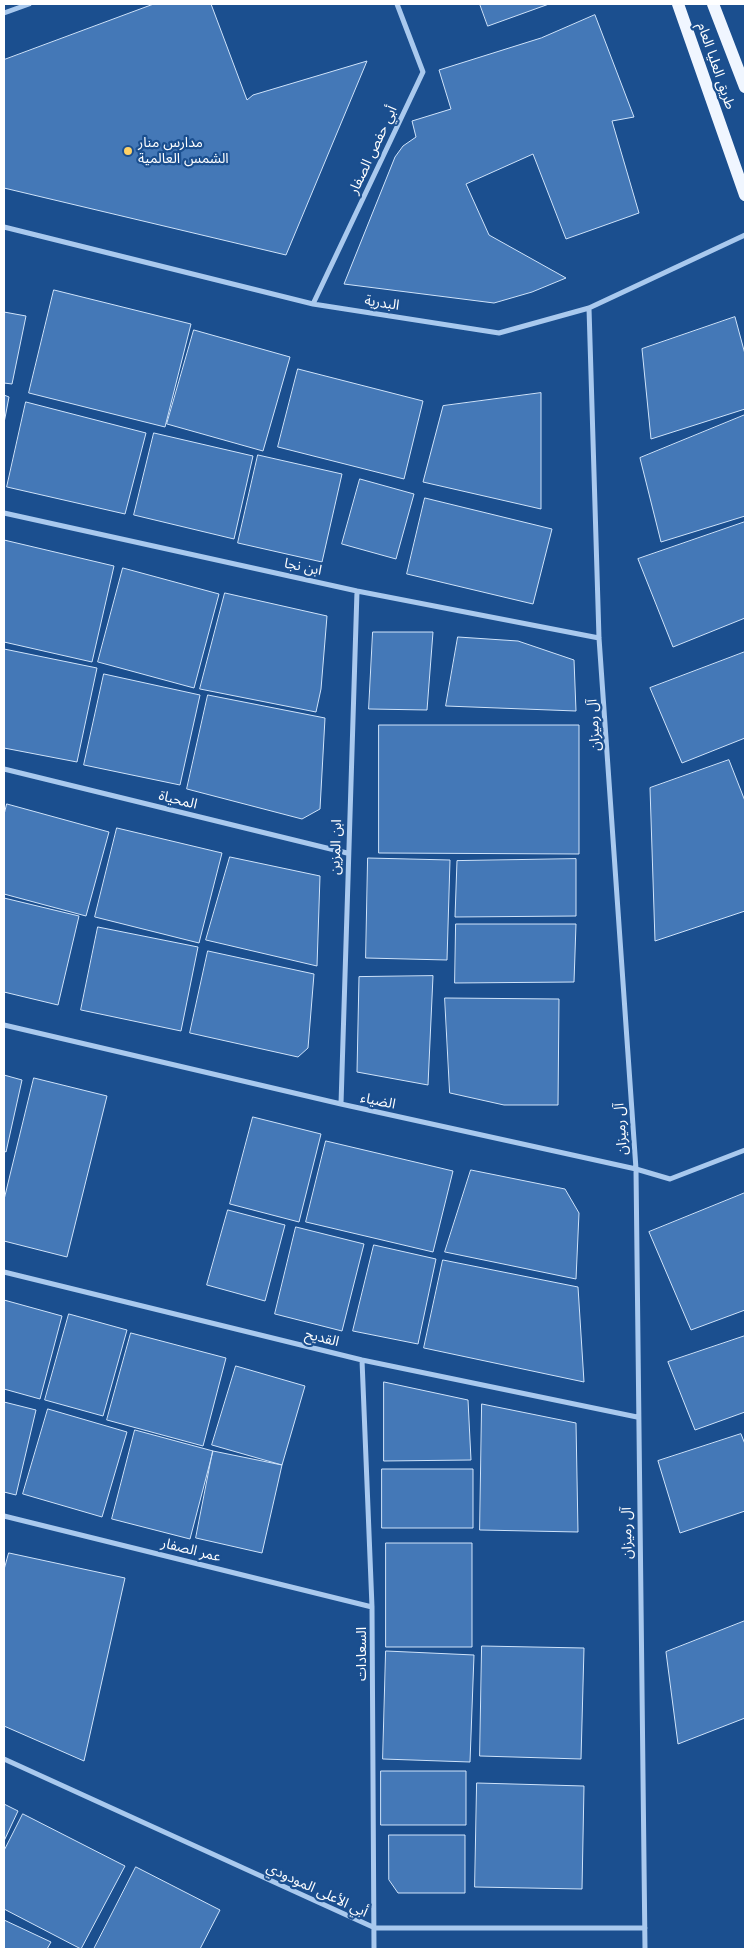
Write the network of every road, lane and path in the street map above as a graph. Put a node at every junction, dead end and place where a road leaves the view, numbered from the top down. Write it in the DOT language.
graph roads {
  1 [pos="29,4"];
  2 [pos="397,4"];
  3 [pos="678,4"];
  4 [pos="713,4"];
  5 [pos="4,13"];
  6 [pos="745,87"];
  7 [pos="745,195"];
  8 [pos="4,227"];
  9 [pos="745,235"];
  10 [pos="313,304"];
  11 [pos="589,308"];
  12 [pos="4,513"];
  13 [pos="357,591"];
  14 [pos="599,638"];
  15 [pos="4,769"];
  16 [pos="347,853"];
  17 [pos="4,1025"];
  18 [pos="341,1104"];
  19 [pos="745,1150"];
  20 [pos="636,1169"];
  21 [pos="4,1272"];
  22 [pos="362,1360"];
  23 [pos="637,1417"];
  24 [pos="4,1516"];
  25 [pos="372,1607"];
  26 [pos="4,1759"];
  27 [pos="375,1928"];
  28 [pos="645,1928"];
  29 [pos="374,1949"];
  30 [pos="645,1949"];
  1 -- 5 [label="street"];
  2 -- 10 [label="street, أبي حفص الصفار"];
  3 -- 7 [label="main road, طريق العليا العام"];
  4 -- 6 [label="main road"];
  8 -- 10 [label="street, البدرية"];
  9 -- 11 [label="street, البدرية"];
  10 -- 11 [label="street, البدرية"];
  11 -- 14 [label="street, آل رميزان"];
  12 -- 13 [label="street, ابن نجا"];
  13 -- 14 [label="street, ابن نجا"];
  13 -- 16 [label="street, ابن المزين"];
  14 -- 20 [label="street, آل رميزان"];
  15 -- 16 [label="street, المحياة"];
  16 -- 18 [label="street, ابن المزين"];
  17 -- 18 [label="street, الضياء"];
  18 -- 20 [label="street, الضياء"];
  19 -- 20 [label="street, الضياء"];
  20 -- 23 [label="street, آل رميزان"];
  21 -- 22 [label="street, القديح"];
  22 -- 23 [label="street, القديح"];
  22 -- 25 [label="street, السعادات"];
  23 -- 28 [label="street, آل رميزان"];
  24 -- 25 [label="street, عمر الصفار"];
  25 -- 27 [label="street, السعادات"];
  26 -- 27 [label="street, أبي الأعلى المودودي"];
  27 -- 28 [label="street, أبي الأعلى المودودي"];
  27 -- 29 [label="street, السعادات"];
  28 -- 30 [label="street, آل رميزان"];
}
